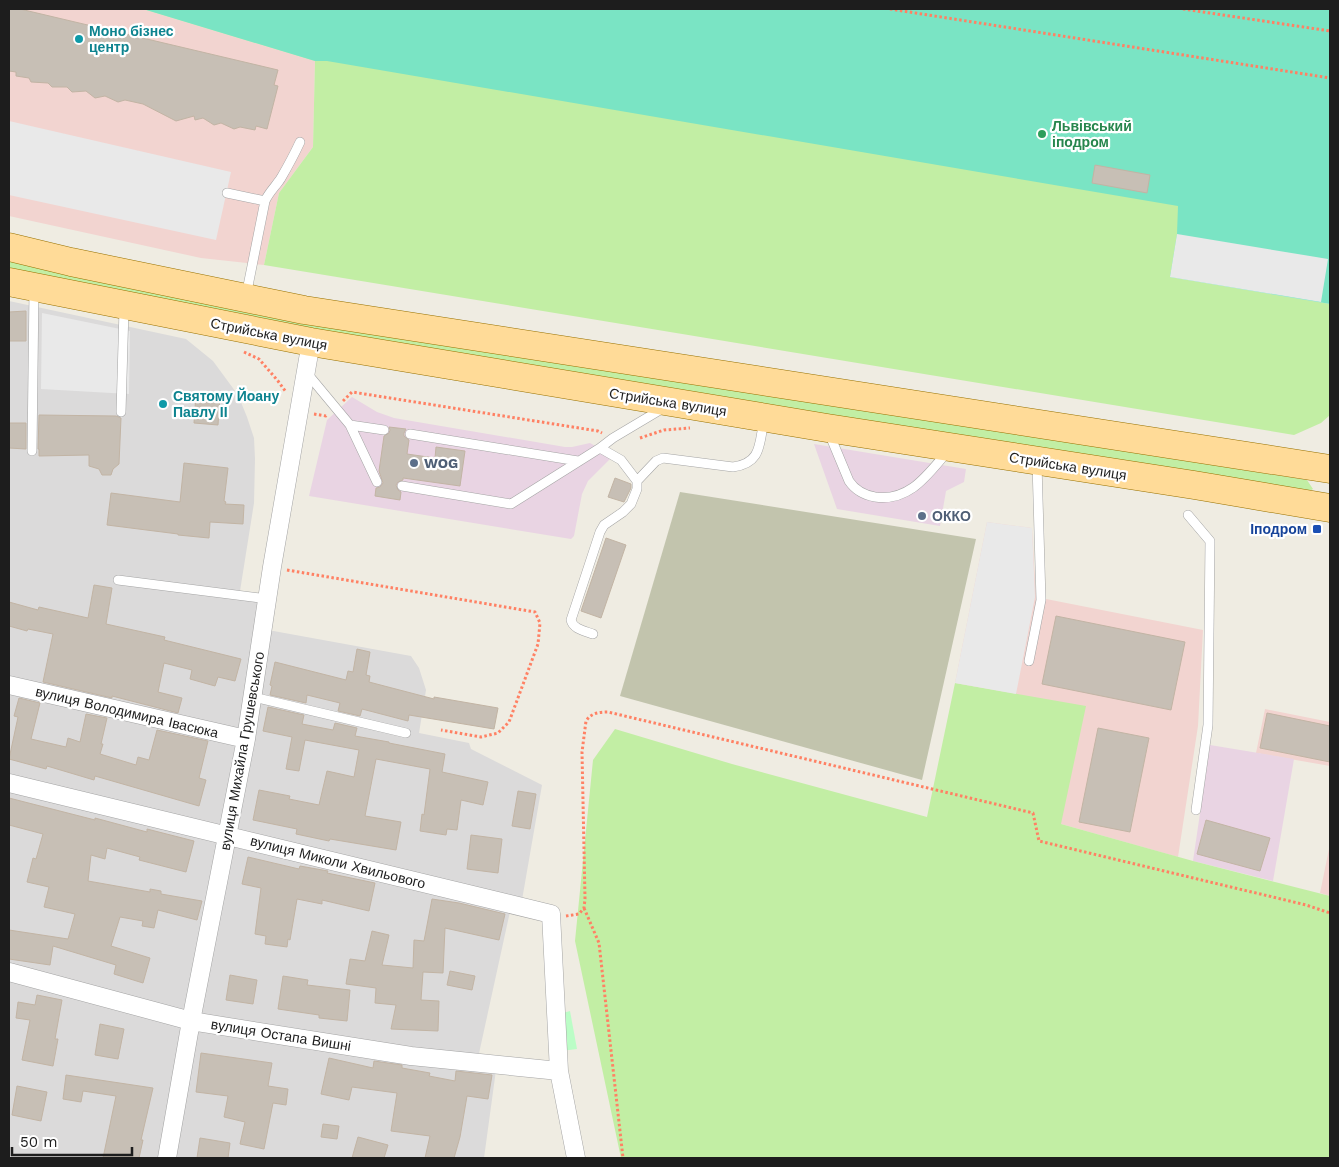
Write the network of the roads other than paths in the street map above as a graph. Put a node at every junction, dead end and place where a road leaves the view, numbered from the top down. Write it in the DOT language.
graph roads {
  1 [pos="300,142"];
  2 [pos="227,193"];
  3 [pos="265,201"];
  4 [pos="9,247"];
  5 [pos="21,285"];
  6 [pos="246,298"];
  7 [pos="124,306"];
  8 [pos="311,342"];
  9 [pos="306,372"];
  10 [pos="672,403"];
  11 [pos="120,412"];
  12 [pos="764,418"];
  13 [pos="350,424"];
  14 [pos="828,428"];
  15 [pos="384,430"];
  16 [pos="410,434"];
  17 [pos="600,448"];
  18 [pos="951,448"];
  19 [pos="32,451"];
  20 [pos="578,461"];
  21 [pos="1036,461"];
  22 [pos="1330,469"];
  23 [pos="637,481"];
  24 [pos="377,482"];
  25 [pos="402,486"];
  26 [pos="1320,509"];
  27 [pos="1188,515"];
  28 [pos="118,580"];
  29 [pos="268,599"];
  30 [pos="593,634"];
  31 [pos="1030,661"];
  32 [pos="9,684"];
  33 [pos="252,697"];
  34 [pos="406,733"];
  35 [pos="246,739"];
  36 [pos="9,784"];
  37 [pos="1196,810"];
  38 [pos="226,835"];
  39 [pos="9,972"];
  40 [pos="191,1021"];
  41 [pos="559,1070"];
  42 [pos="168,1158"];
  43 [pos="576,1158"];
  1 -- 3 [label="lane"];
  2 -- 3 [label="lane"];
  3 -- 6 [label="lane"];
  4 -- 6 [label="main road"];
  5 -- 7 [label="main road, Стрийська вулиця"];
  5 -- 19 [label="lane"];
  6 -- 22 [label="main road"];
  7 -- 8 [label="main road, Стрийська вулиця"];
  7 -- 11 [label="lane"];
  8 -- 9 [label="street, вулиця Михайла Грушевського"];
  8 -- 10 [label="main road, Стрийська вулиця"];
  9 -- 13 [label="lane"];
  9 -- 29 [label="street, вулиця Михайла Грушевського"];
  10 -- 12 [label="main road, Стрийська вулиця"];
  10 -- 17 [label="lane"];
  12 -- 14 [label="main road, Стрийська вулиця"];
  12 -- 23 [label="lane"];
  13 -- 15 [label="lane"];
  13 -- 24 [label="lane"];
  14 -- 18 [label="main road, Стрийська вулиця"];
  14 -- 18 [label="lane"];
  16 -- 20 [label="lane"];
  17 -- 20 [label="lane"];
  17 -- 23 [label="lane"];
  18 -- 21 [label="main road, Стрийська вулиця"];
  20 -- 25 [label="lane"];
  21 -- 26 [label="main road, Стрийська вулиця"];
  21 -- 31 [label="lane"];
  23 -- 30 [label="lane"];
  27 -- 37 [label="lane"];
  28 -- 29 [label="lane"];
  29 -- 33 [label="street, вулиця Михайла Грушевського"];
  32 -- 35 [label="street, вулиця Володимира Івасюка"];
  33 -- 34 [label="lane"];
  33 -- 35 [label="street, вулиця Михайла Грушевського"];
  35 -- 38 [label="street, вулиця Михайла Грушевського"];
  36 -- 38 [label="street, вулиця Миколи Хвильового"];
  38 -- 40 [label="street, вулиця Михайла Грушевського"];
  38 -- 41 [label="street, вулиця Миколи Хвильового"];
  39 -- 40 [label="street, вулиця Остапа Вишні"];
  40 -- 41 [label="street, вулиця Остапа Вишні"];
  40 -- 42 [label="street, вулиця Михайла Грушевського"];
  41 -- 43 [label="street"];
}
